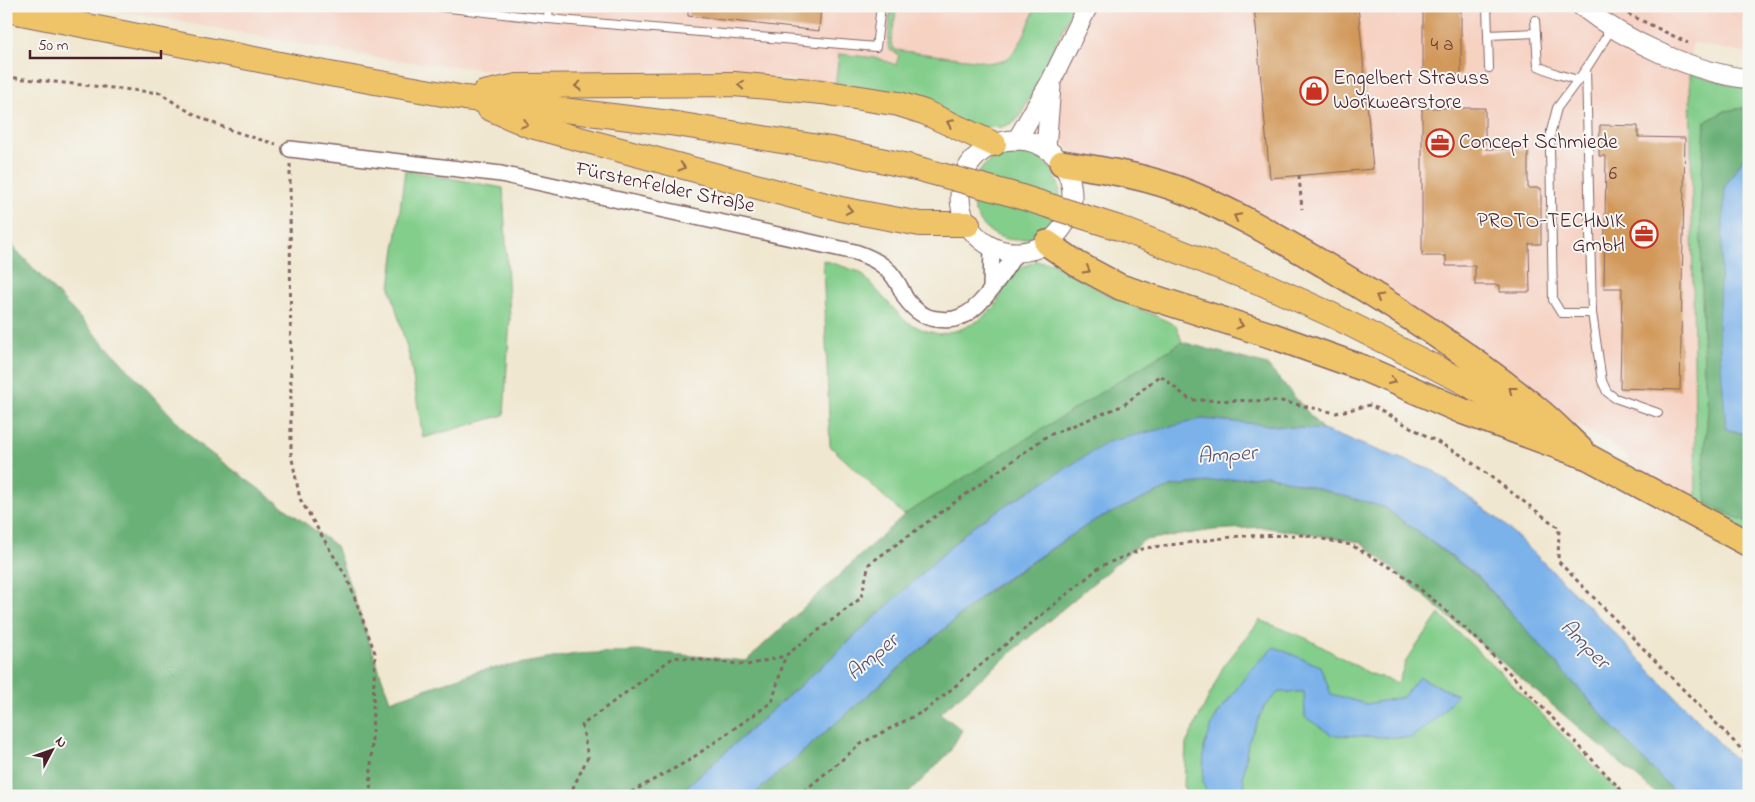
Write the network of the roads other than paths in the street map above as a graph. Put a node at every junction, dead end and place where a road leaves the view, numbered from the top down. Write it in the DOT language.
graph roads {
  1 [pos="432,6"];
  2 [pos="549,6"];
  3 [pos="881,6"];
  4 [pos="1088,6"];
  5 [pos="1486,6"];
  6 [pos="1581,6"];
  7 [pos="6,10"];
  8 [pos="548,19"];
  9 [pos="1535,20"];
  10 [pos="1612,28"];
  11 [pos="1536,33"];
  12 [pos="1488,35"];
  13 [pos="1489,68"];
  14 [pos="1586,69"];
  15 [pos="1749,79"];
  16 [pos="1578,80"];
  17 [pos="1051,81"];
  18 [pos="465,98"];
  19 [pos="1017,140"];
  20 [pos="994,144"];
  21 [pos="291,149"];
  22 [pos="1054,156"];
  23 [pos="968,224"];
  24 [pos="1047,243"];
  25 [pos="992,246"];
  26 [pos="1017,252"];
  27 [pos="991,288"];
  28 [pos="1592,313"];
  29 [pos="1658,413"];
  30 [pos="1588,457"];
  31 [pos="1749,544"];
  1 -- 8 [label="lane"];
  2 -- 8 [label="lane"];
  3 -- 8 [label="lane"];
  4 -- 17 [label="street"];
  5 -- 12 [label="lane"];
  6 -- 10 [label="street"];
  7 -- 18 [label="main road"];
  9 -- 11 [label="lane"];
  10 -- 14 [label="lane"];
  10 -- 15 [label="street"];
  11 -- 12 [label="lane"];
  11 -- 16 [label="lane"];
  12 -- 13 [label="lane"];
  14 -- 16 [label="lane"];
  14 -- 28 [label="lane"];
  16 -- 28 [label="lane"];
  17 -- 19 [label="street"];
  17 -- 22 [label="street"];
  20 -- 18 [label="main road, one-way"];
  18 -- 23 [label="main road, one-way"];
  18 -- 30 [label="main road, bridge"];
  19 -- 20 [label="street"];
  19 -- 22 [label="street"];
  20 -- 23 [label="street"];
  21 -- 27 [label="street, Fürstenfelder Straße"];
  22 -- 24 [label="street"];
  30 -- 22 [label="highway, one-way"];
  23 -- 25 [label="street"];
  24 -- 26 [label="street"];
  24 -- 30 [label="highway, one-way"];
  25 -- 26 [label="street"];
  25 -- 27 [label="street"];
  26 -- 27 [label="street, Fürstenfelder Straße"];
  28 -- 29 [label="lane"];
  30 -- 31 [label="highway"];
}
